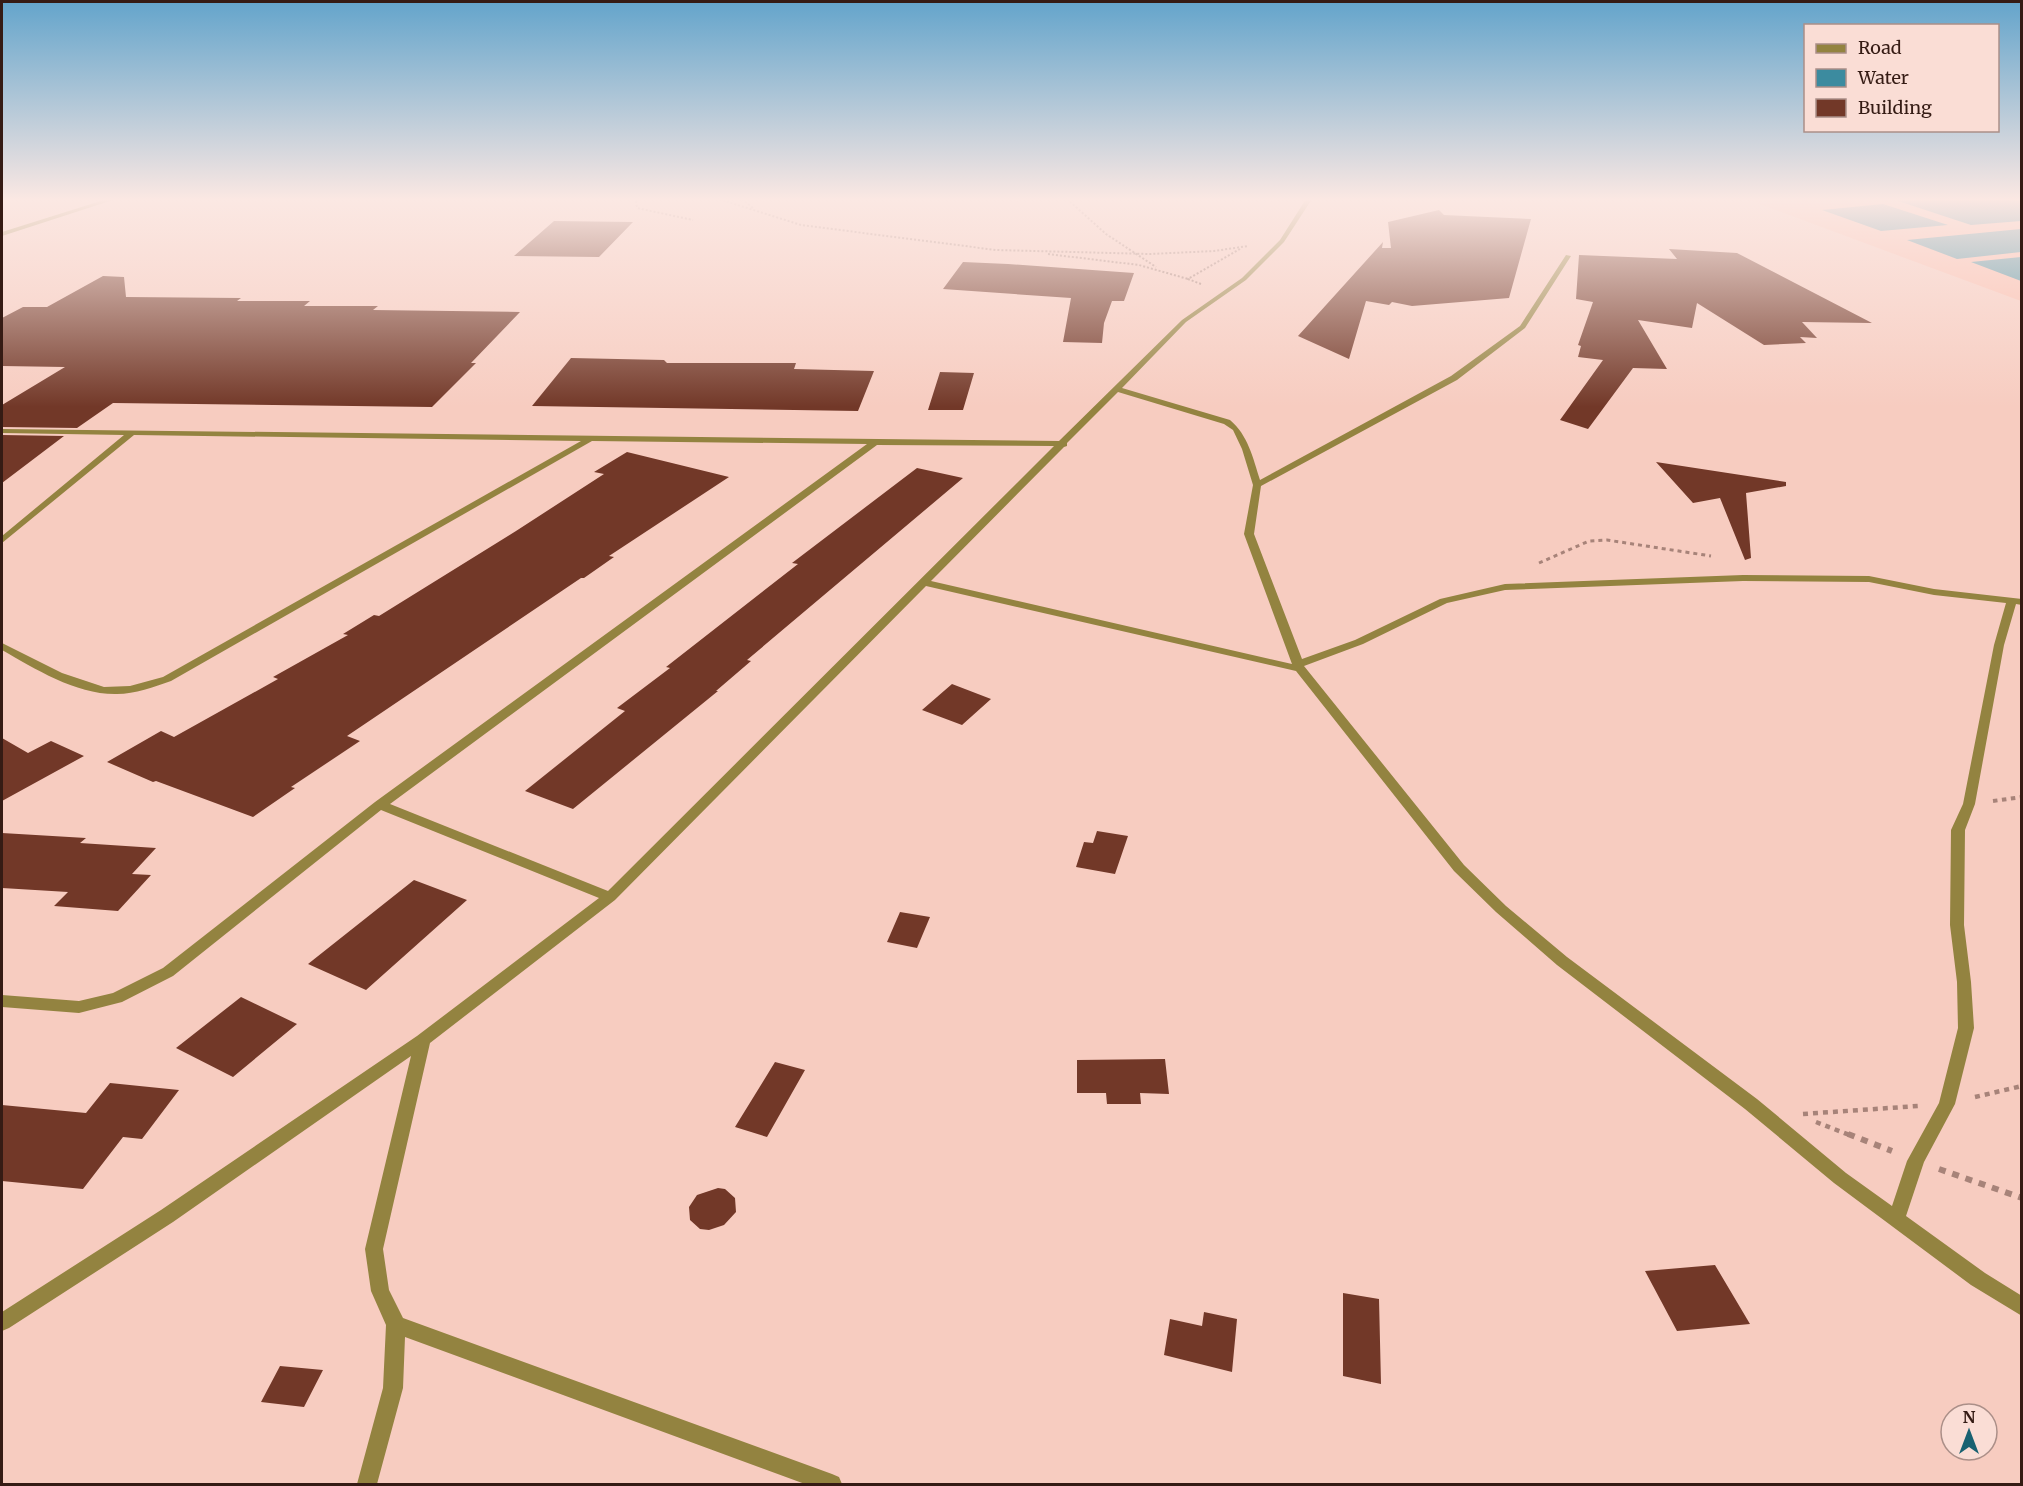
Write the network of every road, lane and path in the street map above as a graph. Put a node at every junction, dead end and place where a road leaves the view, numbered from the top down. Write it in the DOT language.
graph roads {
  1 [pos="1158,268"];
  2 [pos="1206,268"];
  3 [pos="1252,268"];
  4 [pos="1560,268"];
  5 [pos="1188,279"];
  6 [pos="1222,295"];
  7 [pos="1117,389"];
  8 [pos="2,431"];
  9 [pos="131,433"];
  10 [pos="589,439"];
  11 [pos="874,442"];
  12 [pos="1064,444"];
  13 [pos="1257,485"];
  14 [pos="2,540"];
  15 [pos="925,583"];
  16 [pos="2017,602"];
  17 [pos="4,650"];
  18 [pos="1299,667"];
  19 [pos="380,805"];
  20 [pos="610,897"];
  21 [pos="2,1001"];
  22 [pos="423,1040"];
  23 [pos="2022,1086"];
  24 [pos="1947,1104"];
  25 [pos="1916,1161"];
  26 [pos="2022,1198"];
  27 [pos="1896,1218"];
  28 [pos="2022,1307"];
  29 [pos="2,1322"];
  30 [pos="396,1325"];
  31 [pos="367,1485"];
  32 [pos="831,1485"];
  1 -- 5 [label="path"];
  2 -- 5 [label="path"];
  3 -- 6 [label="street"];
  4 -- 13 [label="street"];
  5 -- 6 [label="path"];
  6 -- 7 [label="street"];
  7 -- 12 [label="street"];
  7 -- 13 [label="street"];
  8 -- 9 [label="street"];
  9 -- 10 [label="street"];
  9 -- 14 [label="street"];
  10 -- 11 [label="street"];
  10 -- 17 [label="street"];
  11 -- 12 [label="street"];
  11 -- 19 [label="street"];
  12 -- 15 [label="street"];
  13 -- 18 [label="street"];
  15 -- 18 [label="street"];
  15 -- 20 [label="street"];
  16 -- 18 [label="street"];
  16 -- 24 [label="street"];
  18 -- 27 [label="street"];
  19 -- 20 [label="street"];
  19 -- 21 [label="street"];
  20 -- 22 [label="street"];
  22 -- 29 [label="street"];
  22 -- 30 [label="street"];
  23 -- 24 [label="path"];
  24 -- 25 [label="street"];
  24 -- 25 [label="path"];
  25 -- 26 [label="path"];
  25 -- 27 [label="street"];
  27 -- 28 [label="street"];
  30 -- 31 [label="street"];
  30 -- 32 [label="street"];
}
